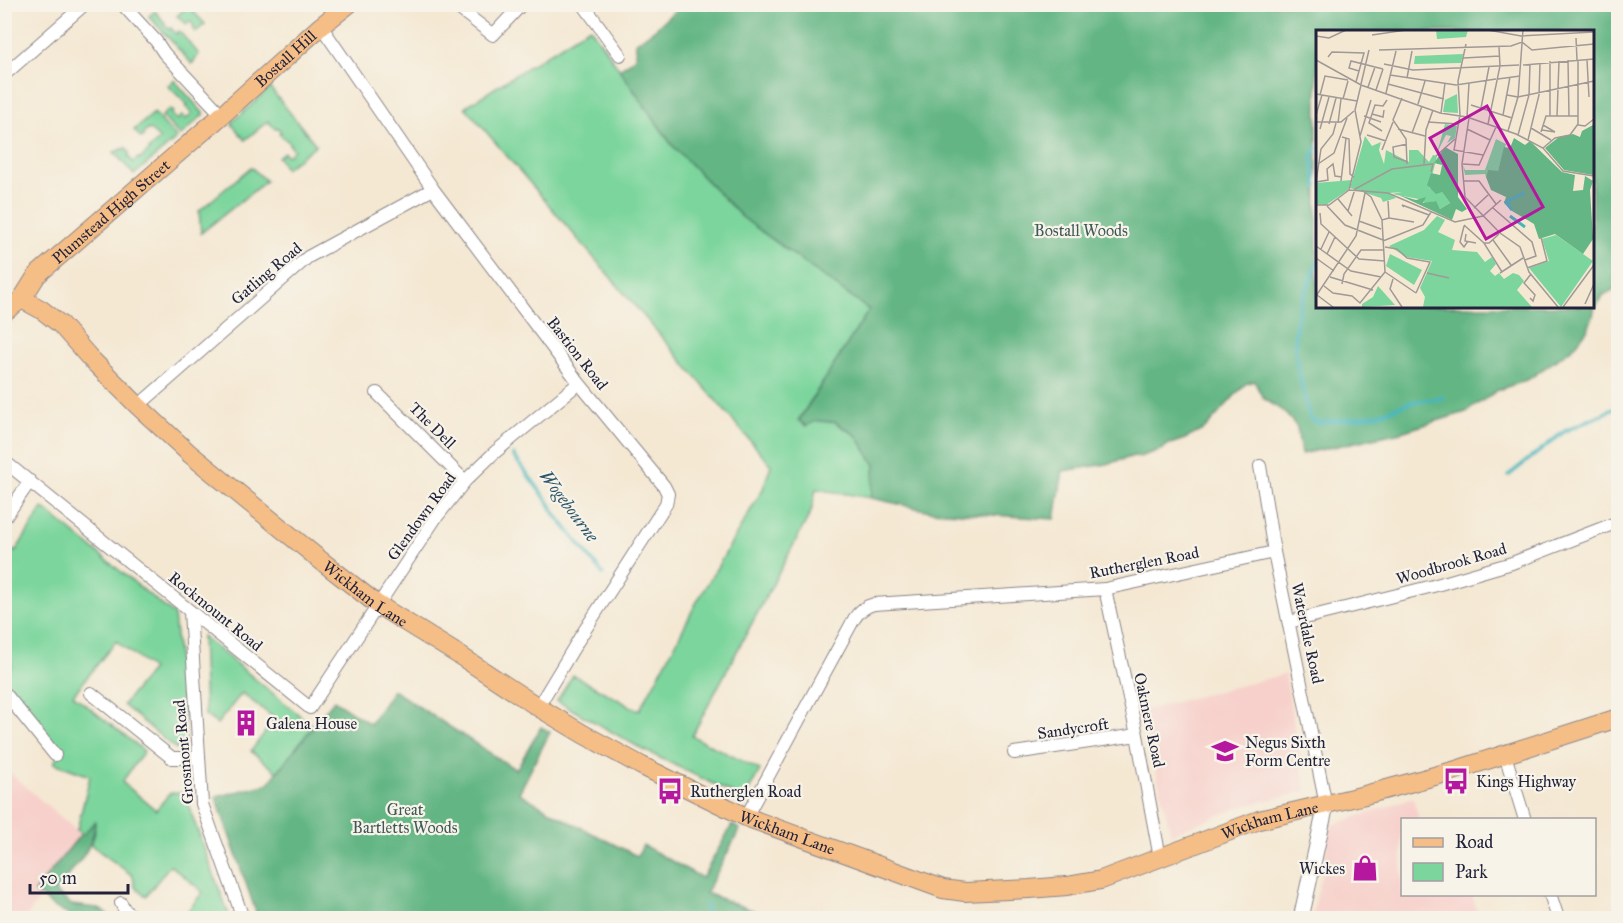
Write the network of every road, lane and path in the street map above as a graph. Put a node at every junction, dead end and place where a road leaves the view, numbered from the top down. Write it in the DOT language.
graph roads {
  1 [pos="85,4"];
  2 [pos="122,4"];
  3 [pos="349,4"];
  4 [pos="453,4"];
  5 [pos="522,4"];
  6 [pos="583,4"];
  7 [pos="321,26"];
  8 [pos="620,55"];
  9 [pos="4,75"];
  10 [pos="222,115"];
  11 [pos="433,189"];
  12 [pos="22,298"];
  13 [pos="4,312"];
  14 [pos="579,383"];
  15 [pos="377,393"];
  16 [pos="138,406"];
  17 [pos="4,461"];
  18 [pos="1260,466"];
  19 [pos="30,481"];
  20 [pos="465,481"];
  21 [pos="4,519"];
  22 [pos="1618,522"];
  23 [pos="1274,552"];
  24 [pos="1105,589"];
  25 [pos="378,605"];
  26 [pos="190,611"];
  27 [pos="1289,622"];
  28 [pos="4,692"];
  29 [pos="91,693"];
  30 [pos="538,707"];
  31 [pos="1618,718"];
  32 [pos="1137,735"];
  33 [pos="1014,753"];
  34 [pos="55,755"];
  35 [pos="1505,755"];
  36 [pos="198,758"];
  37 [pos="1326,805"];
  38 [pos="746,817"];
  39 [pos="1525,818"];
  40 [pos="1160,858"];
  41 [pos="1551,896"];
  42 [pos="121,903"];
  43 [pos="140,918"];
  44 [pos="243,918"];
  45 [pos="1302,918"];
  46 [pos="1558,918"];
  1 -- 9 [label="street"];
  2 -- 10 [label="street"];
  3 -- 7 [label="main road, Bostall Hill"];
  4 -- 5 [label="street"];
  6 -- 8 [label="street"];
  7 -- 10 [label="main road, Bostall Hill"];
  7 -- 11 [label="street, Bastion Road"];
  10 -- 12 [label="main road, Plumstead High Street"];
  11 -- 14 [label="street, Bastion Road"];
  11 -- 16 [label="street, Gatling Road"];
  12 -- 13 [label="main road, Plumstead High Street"];
  12 -- 16 [label="main road, Wickham Lane"];
  14 -- 20 [label="street, Glendown Road"];
  14 -- 30 [label="street, Bastion Road"];
  15 -- 20 [label="street, The Dell"];
  16 -- 25 [label="main road, Wickham Lane"];
  17 -- 19 [label="street, Rockmount Road"];
  18 -- 23 [label="street, Waterdale Road"];
  19 -- 21 [label="street"];
  19 -- 26 [label="street, Rockmount Road"];
  20 -- 25 [label="street, Glendown Road"];
  22 -- 27 [label="street, Woodbrook Road"];
  23 -- 24 [label="street, Rutherglen Road"];
  23 -- 27 [label="street, Waterdale Road"];
  24 -- 32 [label="street, Oakmere Road"];
  24 -- 38 [label="street, Rutherglen Road"];
  25 -- 26 [label="street, Rockmount Road"];
  25 -- 30 [label="main road, Wickham Lane"];
  26 -- 36 [label="street, Grosmont Road"];
  27 -- 37 [label="street, Waterdale Road"];
  28 -- 34 [label="street"];
  29 -- 36 [label="street"];
  30 -- 38 [label="main road, Wickham Lane"];
  31 -- 35 [label="main road, Wickham Lane"];
  32 -- 33 [label="street, Sandycroft"];
  32 -- 40 [label="street, Oakmere Road"];
  35 -- 37 [label="main road, Wickham Lane"];
  35 -- 39 [label="street"];
  36 -- 44 [label="street, Grosmont Road"];
  37 -- 40 [label="main road, Wickham Lane"];
  37 -- 45 [label="street"];
  38 -- 40 [label="main road, Wickham Lane"];
  41 -- 46 [label="street"];
  42 -- 43 [label="street"];
}
